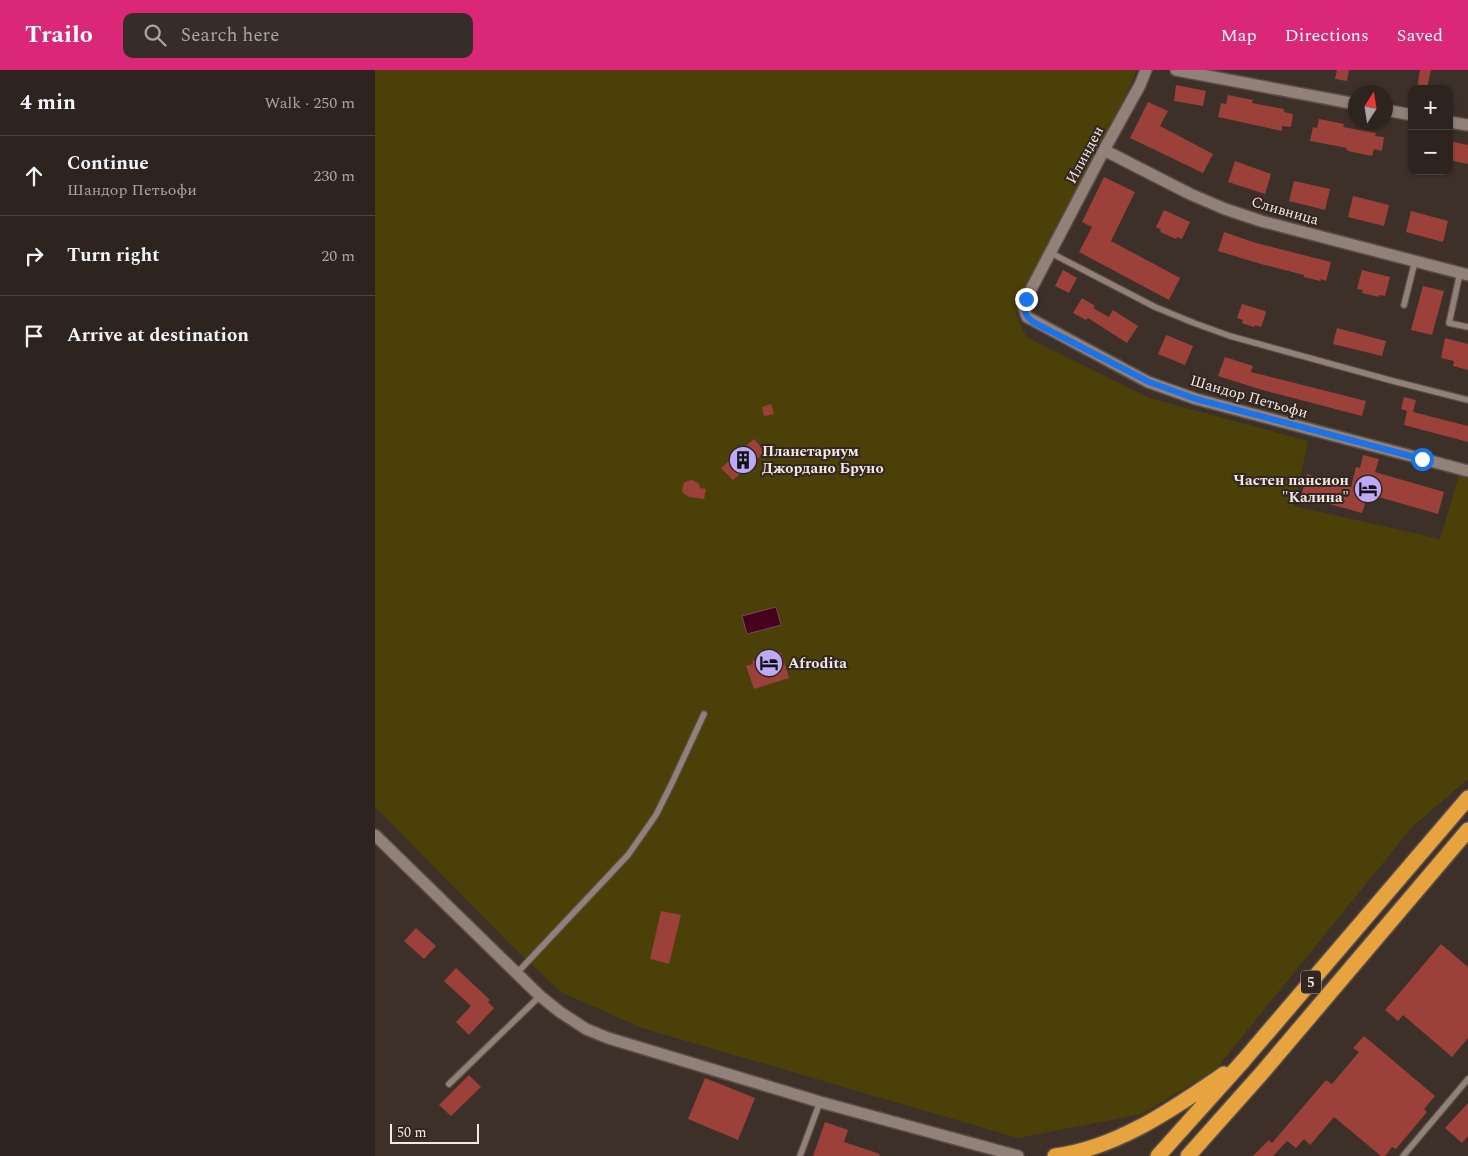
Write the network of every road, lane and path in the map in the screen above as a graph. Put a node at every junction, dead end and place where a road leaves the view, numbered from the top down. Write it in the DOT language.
graph roads {
  1 [pos="1146,70"];
  2 [pos="1176,70"];
  3 [pos="1348,103"];
  4 [pos="1393,111"];
  5 [pos="1408,114"];
  6 [pos="1453,123"];
  7 [pos="1468,125"];
  8 [pos="1104,150"];
  9 [pos="1051,253"];
  10 [pos="1415,261"];
  11 [pos="1464,274"];
  12 [pos="1404,305"];
  13 [pos="1033,322"];
  14 [pos="1468,327"];
  15 [pos="1468,400"];
  16 [pos="1468,471"];
  17 [pos="704,714"];
  18 [pos="1466,805"];
  19 [pos="1468,830"];
  20 [pos="375,835"];
  21 [pos="516,974"];
  22 [pos="540,996"];
  23 [pos="1244,1060"];
  24 [pos="1468,1079"];
  25 [pos="449,1084"];
  26 [pos="820,1102"];
  27 [pos="800,1156"];
  28 [pos="1018,1156"];
  29 [pos="1055,1156"];
  30 [pos="1158,1156"];
  31 [pos="1189,1156"];
  32 [pos="1403,1156"];
  1 -- 8 [label="street, Илинден"];
  2 -- 3 [label="street"];
  4 -- 5 [label="street"];
  6 -- 7 [label="street"];
  8 -- 9 [label="street, Илинден"];
  8 -- 10 [label="street, Сливница"];
  9 -- 13 [label="street, Илинден"];
  9 -- 15 [label="lane"];
  10 -- 11 [label="street, Сливница"];
  10 -- 12 [label="lane"];
  11 -- 14 [label="lane"];
  13 -- 16 [label="street, Шандор Петьофи"];
  17 -- 21 [label="lane"];
  18 -- 23 [label="highway, 5"];
  19 -- 31 [label="highway, 5"];
  20 -- 21 [label="street"];
  21 -- 22 [label="street"];
  22 -- 25 [label="lane"];
  22 -- 26 [label="street"];
  23 -- 29 [label="highway"];
  23 -- 30 [label="highway, 5"];
  24 -- 32 [label="lane"];
  26 -- 27 [label="lane"];
  26 -- 28 [label="street"];
}
